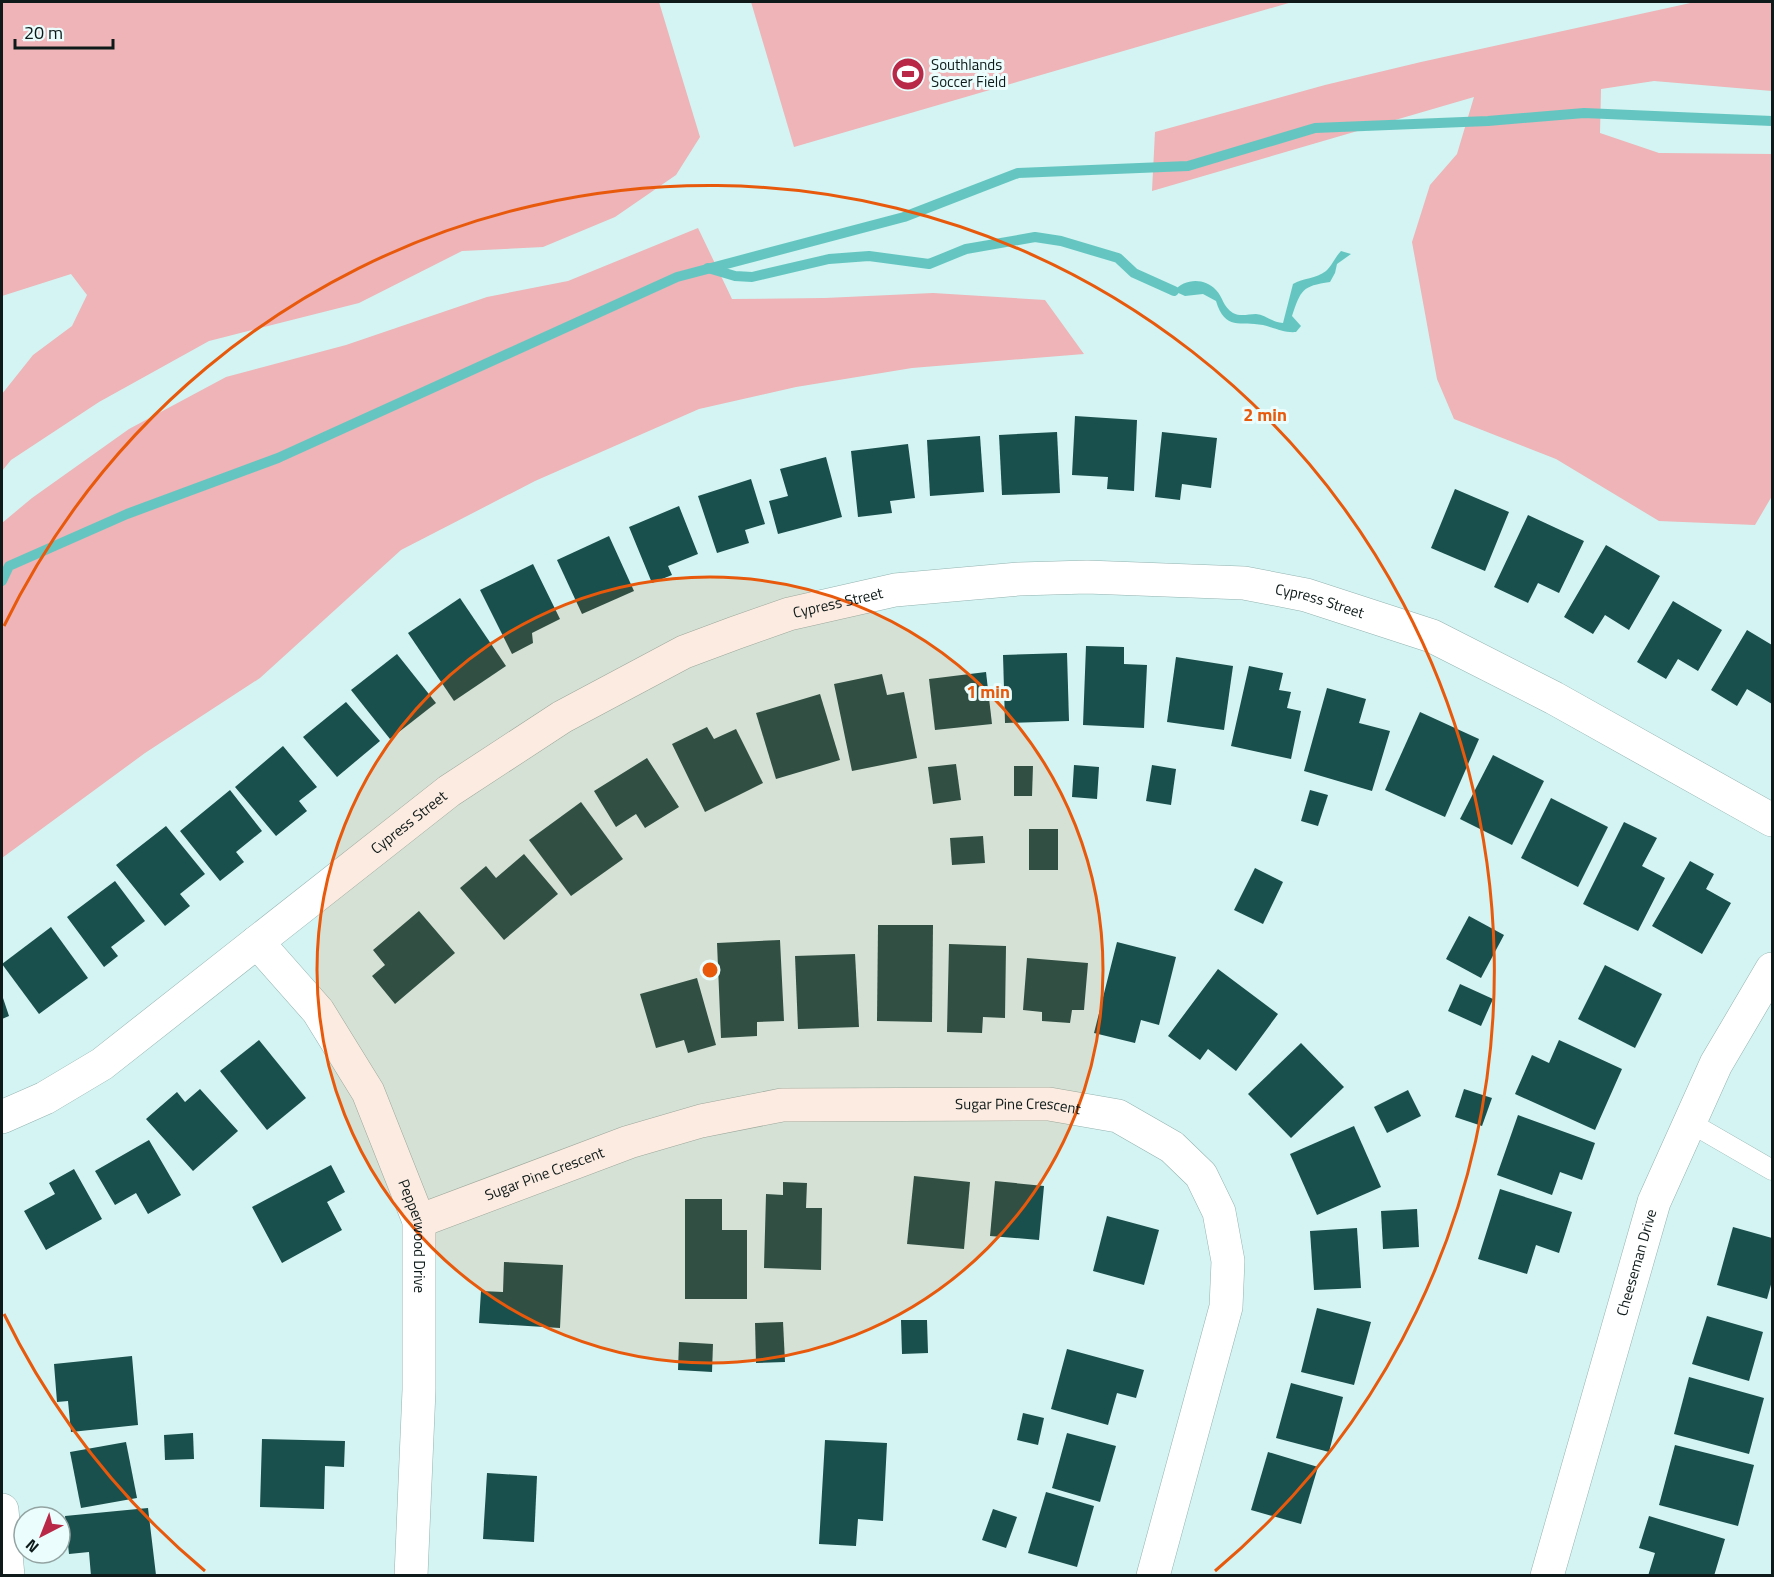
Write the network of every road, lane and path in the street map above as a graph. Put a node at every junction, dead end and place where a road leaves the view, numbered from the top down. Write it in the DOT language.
graph roads {
  1 [pos="1773,820"];
  2 [pos="257,942"];
  3 [pos="1773,969"];
  4 [pos="2,1117"];
  5 [pos="1689,1122"];
  6 [pos="1773,1170"];
  7 [pos="420,1221"];
  8 [pos="2,1510"];
  9 [pos="8,1575"];
  10 [pos="411,1575"];
  11 [pos="1153,1575"];
  12 [pos="1547,1575"];
  1 -- 2 [label="street, Cypress Street"];
  2 -- 4 [label="street, Cypress Street"];
  2 -- 7 [label="street, Pepperwood Drive"];
  3 -- 5 [label="street, Cheeseman Drive"];
  5 -- 6 [label="lane"];
  5 -- 12 [label="street, Cheeseman Drive"];
  7 -- 10 [label="street, Pepperwood Drive"];
  7 -- 11 [label="street, Sugar Pine Crescent"];
  8 -- 9 [label="street"];
}
